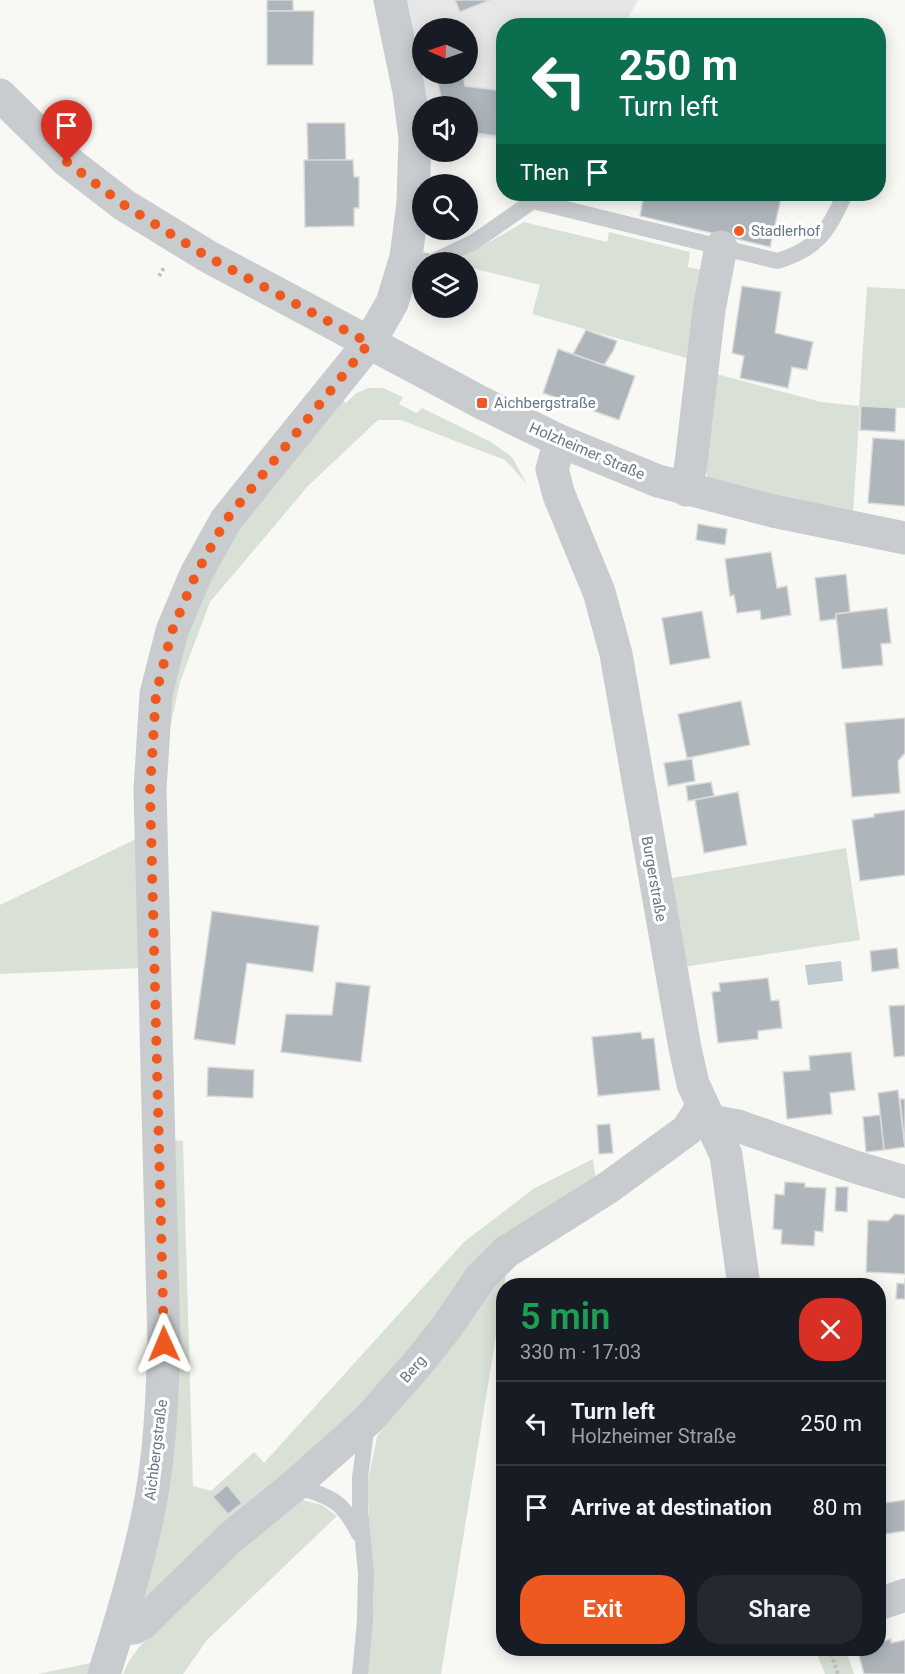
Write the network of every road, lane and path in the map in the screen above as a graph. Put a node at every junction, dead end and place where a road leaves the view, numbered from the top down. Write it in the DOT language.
graph roads {
  1 [pos="390,0"];
  2 [pos="0,95"];
  3 [pos="530,201"];
  4 [pos="551,201"];
  5 [pos="842,201"];
  6 [pos="720,247"];
  7 [pos="406,257"];
  8 [pos="369,343"];
  9 [pos="560,441"];
  10 [pos="686,490"];
  11 [pos="905,538"];
  12 [pos="707,1114"];
  13 [pos="905,1182"];
  14 [pos="743,1278"];
  15 [pos="368,1420"];
  16 [pos="294,1486"];
  17 [pos="363,1540"];
  18 [pos="905,1595"];
  19 [pos="886,1602"];
  20 [pos="118,1630"];
  21 [pos="832,1656"];
  22 [pos="104,1674"];
  23 [pos="360,1674"];
  24 [pos="838,1674"];
  1 -- 7 [label="street, Aichbergstraße"];
  2 -- 8 [label="street, Holzheimer Straße"];
  3 -- 7 [label="lane"];
  4 -- 6 [label="lane"];
  5 -- 6 [label="lane"];
  6 -- 10 [label="street"];
  7 -- 8 [label="street, Aichbergstraße"];
  8 -- 9 [label="street, Holzheimer Straße"];
  8 -- 20 [label="street, Aichbergstraße"];
  9 -- 10 [label="street, Holzheimer Straße"];
  9 -- 12 [label="street, Burgerstraße"];
  10 -- 11 [label="street, Holzheimer Straße"];
  12 -- 13 [label="street"];
  12 -- 14 [label="street, Burgerstraße"];
  12 -- 15 [label="street, Berg"];
  15 -- 16 [label="street, Berg"];
  15 -- 17 [label="lane"];
  16 -- 17 [label="lane"];
  16 -- 20 [label="street, Berg"];
  17 -- 23 [label="lane"];
  18 -- 19 [label="street"];
  20 -- 22 [label="street, Aichbergstraße"];
  21 -- 24 [label="path"];
}
